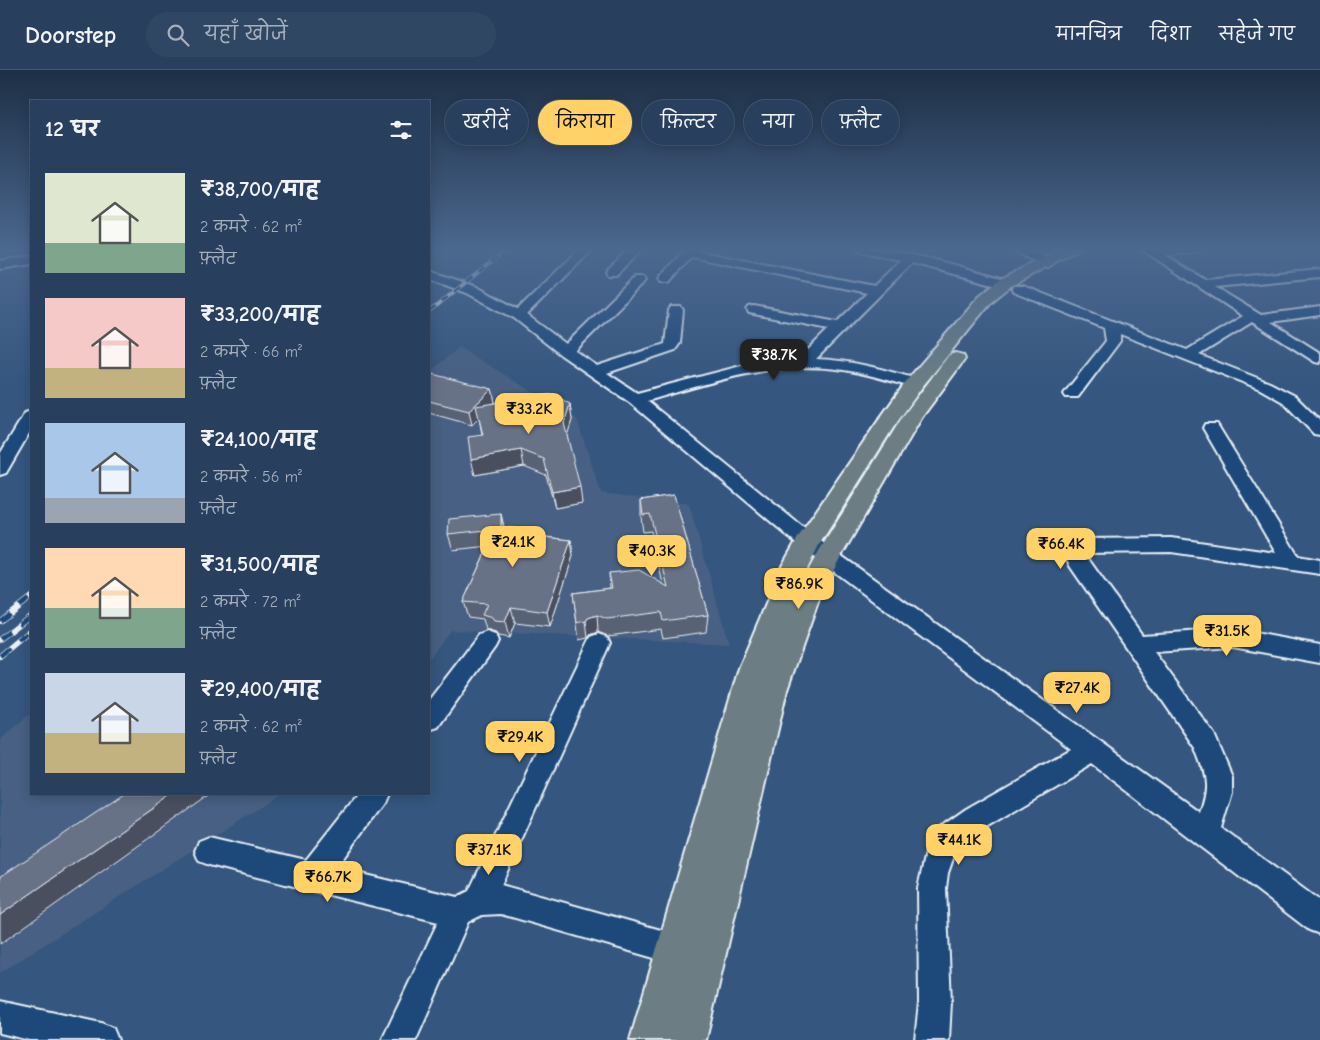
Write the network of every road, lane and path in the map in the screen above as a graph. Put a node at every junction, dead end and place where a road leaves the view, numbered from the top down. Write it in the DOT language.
graph roads {
  1 [pos="480,294"];
  2 [pos="541,294"];
  3 [pos="625,294"];
  4 [pos="873,294"];
  5 [pos="995,294"];
  6 [pos="1006,294"];
  7 [pos="1033,294"];
  8 [pos="1219,294"];
  9 [pos="676,310"];
  10 [pos="754,310"];
  11 [pos="1318,313"];
  12 [pos="519,315"];
  13 [pos="1255,318"];
  14 [pos="1109,324"];
  15 [pos="839,327"];
  16 [pos="566,352"];
  17 [pos="1189,356"];
  18 [pos="1320,358"];
  19 [pos="803,363"];
  20 [pos="595,372"];
  21 [pos="915,383"];
  22 [pos="1072,394"];
  23 [pos="635,399"];
  24 [pos="30,418"];
  25 [pos="1211,428"];
  26 [pos="1320,430"];
  27 [pos="0,469"];
  28 [pos="818,550"];
  29 [pos="1291,562"];
  30 [pos="1320,567"];
  31 [pos="487,641"];
  32 [pos="599,643"];
  33 [pos="1136,644"];
  34 [pos="1320,654"];
  35 [pos="430,718"];
  36 [pos="1093,750"];
  37 [pos="373,795"];
  38 [pos="1206,833"];
  39 [pos="209,851"];
  40 [pos="312,876"];
  41 [pos="468,907"];
  42 [pos="1320,919"];
  43 [pos="676,950"];
  44 [pos="0,1016"];
  45 [pos="101,1040"];
  46 [pos="399,1040"];
  47 [pos="651,1040"];
  48 [pos="685,1040"];
  49 [pos="932,1040"];
  1 -- 12 [label="street"];
  2 -- 12 [label="street"];
  3 -- 16 [label="street"];
  4 -- 15 [label="street"];
  5 -- 21 [label="main road"];
  6 -- 28 [label="main road"];
  7 -- 14 [label="street"];
  8 -- 13 [label="street"];
  9 -- 20 [label="street"];
  10 -- 15 [label="street"];
  11 -- 13 [label="street"];
  12 -- 16 [label="street"];
  13 -- 17 [label="street"];
  13 -- 18 [label="street"];
  14 -- 17 [label="street"];
  14 -- 22 [label="street"];
  15 -- 19 [label="street"];
  16 -- 20 [label="street"];
  17 -- 26 [label="street"];
  19 -- 21 [label="street"];
  19 -- 23 [label="street"];
  20 -- 23 [label="street"];
  21 -- 28 [label="main road"];
  23 -- 28 [label="street"];
  24 -- 27 [label="street"];
  25 -- 29 [label="street"];
  28 -- 36 [label="street"];
  28 -- 43 [label="main road"];
  28 -- 48 [label="main road"];
  29 -- 30 [label="street"];
  29 -- 33 [label="street"];
  31 -- 35 [label="street"];
  32 -- 41 [label="street"];
  33 -- 34 [label="street"];
  33 -- 38 [label="street"];
  36 -- 38 [label="street"];
  36 -- 49 [label="street"];
  37 -- 40 [label="street"];
  38 -- 42 [label="street"];
  39 -- 40 [label="street"];
  40 -- 41 [label="street"];
  41 -- 43 [label="street"];
  41 -- 46 [label="street"];
  43 -- 47 [label="main road"];
  44 -- 45 [label="street"];
}
